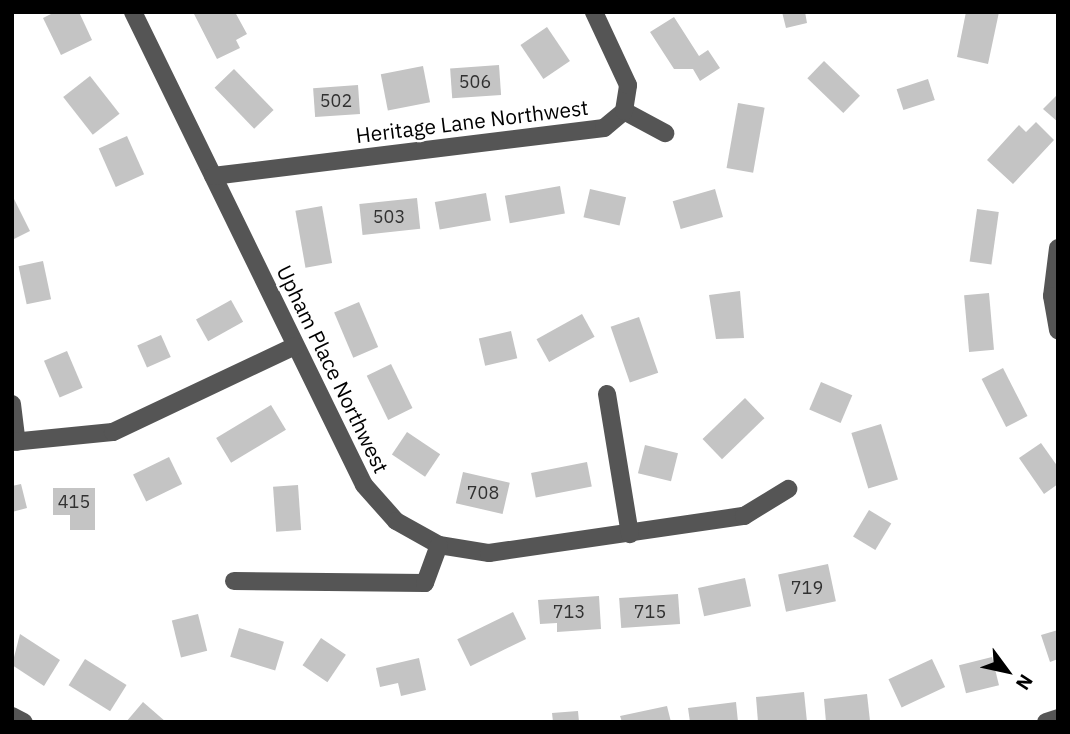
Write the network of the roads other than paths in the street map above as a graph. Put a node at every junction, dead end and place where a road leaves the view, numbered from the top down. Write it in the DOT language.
graph roads {
  1 [pos="133,12"];
  2 [pos="594,12"];
  3 [pos="624,110"];
  4 [pos="665,133"];
  5 [pos="213,176"];
  6 [pos="1058,248"];
  7 [pos="1058,330"];
  8 [pos="295,346"];
  9 [pos="607,394"];
  10 [pos="12,404"];
  11 [pos="14,442"];
  12 [pos="788,489"];
  13 [pos="629,534"];
  14 [pos="439,545"];
  15 [pos="234,581"];
  16 [pos="12,716"];
  17 [pos="1058,718"];
  18 [pos="24,722"];
  19 [pos="1046,722"];
  1 -- 5 [label="street, Upham Place Northwest"];
  2 -- 3 [label="street"];
  3 -- 4 [label="street"];
  3 -- 5 [label="street, Heritage Lane Northwest"];
  5 -- 8 [label="street, Upham Place Northwest"];
  6 -- 7 [label="street"];
  8 -- 11 [label="street"];
  8 -- 14 [label="street, Upham Place Northwest"];
  9 -- 13 [label="street"];
  10 -- 11 [label="street"];
  12 -- 13 [label="street, Upham Place Northwest"];
  13 -- 14 [label="street, Upham Place Northwest"];
  14 -- 15 [label="street"];
  16 -- 18 [label="street"];
  17 -- 19 [label="street"];
}
